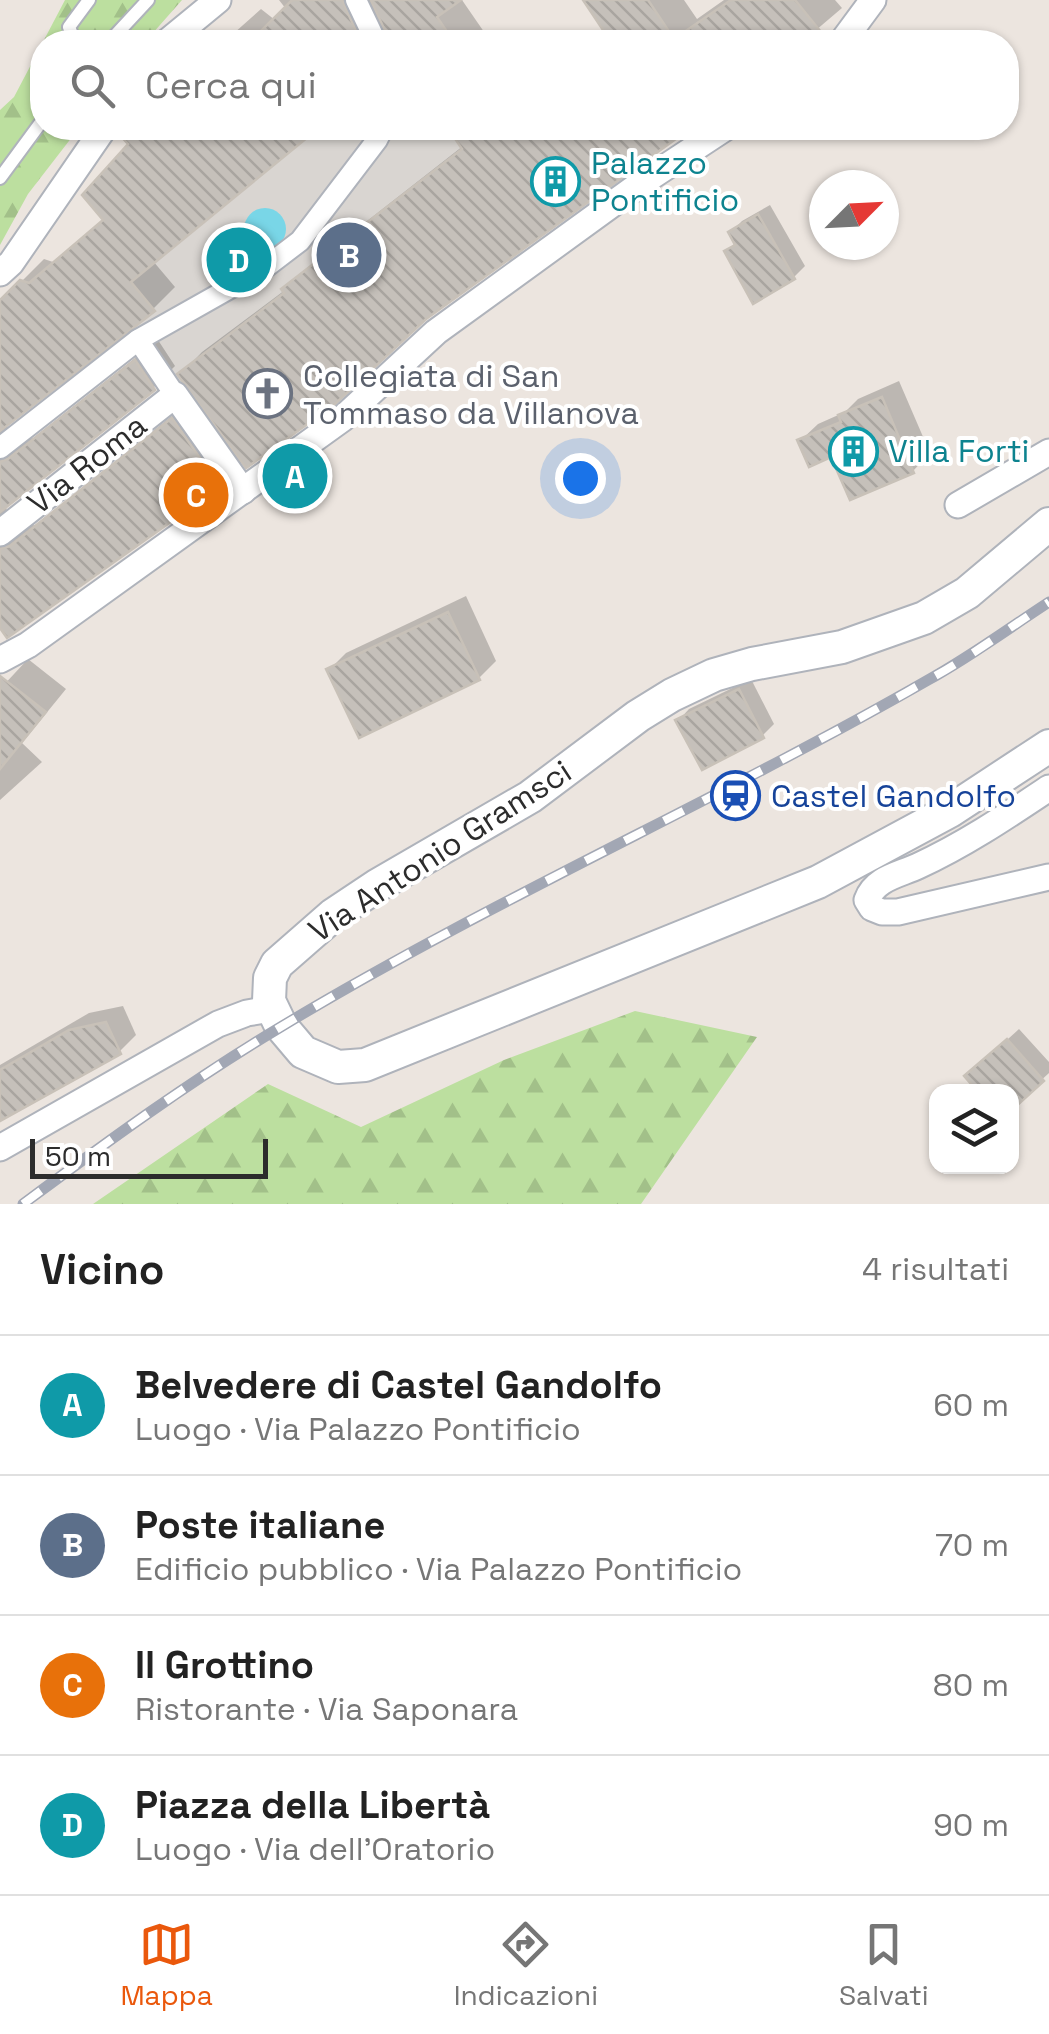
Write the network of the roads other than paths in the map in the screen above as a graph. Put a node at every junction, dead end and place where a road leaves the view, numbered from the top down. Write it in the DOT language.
graph roads {
  1 [pos="89,0"];
  2 [pos="148,0"];
  3 [pos="218,0"];
  4 [pos="356,0"];
  5 [pos="873,0"];
  6 [pos="70,30"];
  7 [pos="120,30"];
  8 [pos="182,30"];
  9 [pos="370,30"];
  10 [pos="851,30"];
  11 [pos="30,137"];
  12 [pos="96,140"];
  13 [pos="378,140"];
  14 [pos="707,140"];
  15 [pos="0,178"];
  16 [pos="0,273"];
  17 [pos="138,340"];
  18 [pos="175,395"];
  19 [pos="0,448"];
  20 [pos="1049,452"];
  21 [pos="243,490"];
  22 [pos="958,504"];
  23 [pos="1049,524"];
  24 [pos="0,534"];
  25 [pos="0,660"];
  26 [pos="1049,746"];
  27 [pos="1049,788"];
  28 [pos="1049,876"];
  29 [pos="271,1009"];
  30 [pos="0,1148"];
  1 -- 6 [label="lane"];
  2 -- 7 [label="lane"];
  3 -- 8 [label="street"];
  4 -- 9 [label="street"];
  5 -- 10 [label="street"];
  11 -- 15 [label="lane"];
  12 -- 16 [label="street"];
  13 -- 17 [label="street"];
  14 -- 21 [label="street"];
  17 -- 18 [label="street"];
  17 -- 19 [label="street"];
  18 -- 21 [label="street"];
  18 -- 24 [label="street, Via Roma"];
  20 -- 22 [label="street"];
  21 -- 25 [label="street"];
  23 -- 29 [label="street, Via Antonio Gramsci"];
  26 -- 29 [label="street"];
  27 -- 28 [label="street"];
  29 -- 30 [label="street"];
}
